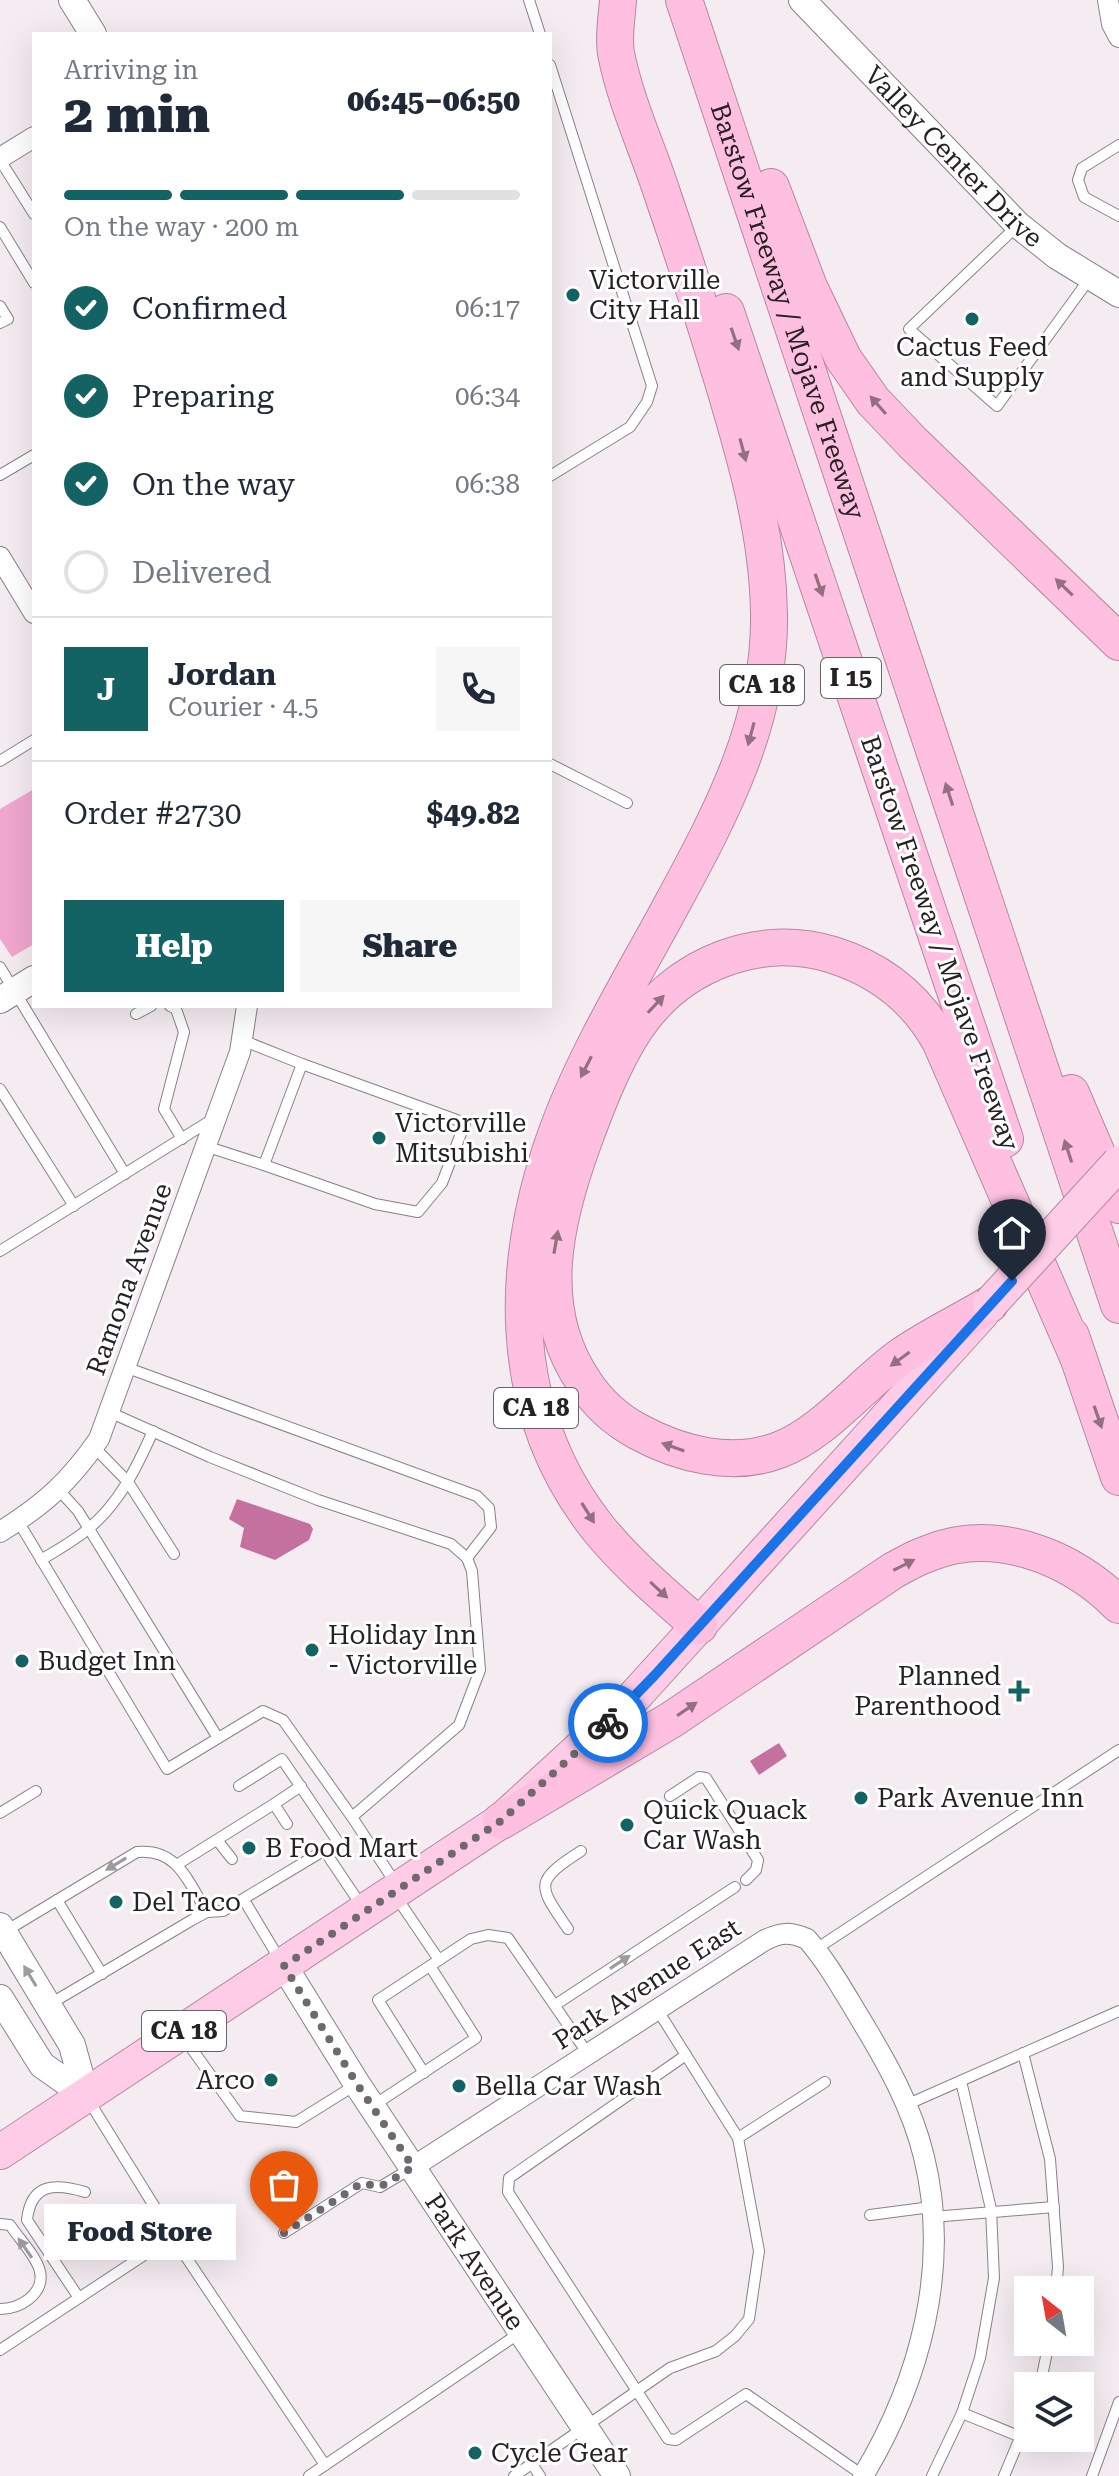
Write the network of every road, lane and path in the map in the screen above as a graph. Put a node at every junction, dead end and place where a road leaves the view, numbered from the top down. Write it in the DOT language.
graph roads {
  1 [pos="72,0"];
  2 [pos="529,0"];
  3 [pos="619,0"];
  4 [pos="685,0"];
  5 [pos="802,0"];
  6 [pos="1108,0"];
  7 [pos="92,32"];
  8 [pos="539,32"];
  9 [pos="1119,37"];
  10 [pos="552,71"];
  11 [pos="32,138"];
  12 [pos="1119,145"];
  13 [pos="0,159"];
  14 [pos="32,211"];
  15 [pos="1119,216"];
  16 [pos="1018,225"];
  17 [pos="0,227"];
  18 [pos="1091,277"];
  19 [pos="32,280"];
  20 [pos="1119,294"];
  21 [pos="0,306"];
  22 [pos="0,323"];
  23 [pos="32,456"];
  24 [pos="0,475"];
  25 [pos="552,475"];
  26 [pos="0,557"];
  27 [pos="32,610"];
  28 [pos="1119,642"];
  29 [pos="32,741"];
  30 [pos="0,761"];
  31 [pos="552,765"];
  32 [pos="627,803"];
  33 [pos="974,868"];
  34 [pos="0,967"];
  35 [pos="16,990"];
  36 [pos="147,1008"];
  37 [pos="174,1008"];
  38 [pos="247,1008"];
  39 [pos="136,1014"];
  40 [pos="242,1040"];
  41 [pos="302,1064"];
  42 [pos="0,1089"];
  43 [pos="214,1118"];
  44 [pos="182,1139"];
  45 [pos="205,1146"];
  46 [pos="1119,1163"];
  47 [pos="264,1165"];
  48 [pos="125,1174"];
  49 [pos="1119,1205"];
  50 [pos="74,1206"];
  51 [pos="0,1251"];
  52 [pos="990,1304"];
  53 [pos="1119,1305"];
  54 [pos="1078,1357"];
  55 [pos="125,1367"];
  56 [pos="109,1412"];
  57 [pos="153,1431"];
  58 [pos="94,1447"];
  59 [pos="1119,1477"];
  60 [pos="128,1482"];
  61 [pos="58,1489"];
  62 [pos="9,1527"];
  63 [pos="89,1529"];
  64 [pos="174,1554"];
  65 [pos="467,1558"];
  66 [pos="41,1560"];
  67 [pos="1119,1605"];
  68 [pos="699,1626"];
  69 [pos="218,1738"];
  70 [pos="1119,1750"];
  71 [pos="239,1786"];
  72 [pos="301,1786"];
  73 [pos="36,1791"];
  74 [pos="670,1796"];
  75 [pos="274,1804"];
  76 [pos="0,1813"];
  77 [pos="352,1817"];
  78 [pos="501,1821"];
  79 [pos="287,1824"];
  80 [pos="217,1840"];
  81 [pos="302,1847"];
  82 [pos="324,1850"];
  83 [pos="581,1851"];
  84 [pos="232,1859"];
  85 [pos="310,1859"];
  86 [pos="178,1864"];
  87 [pos="746,1880"];
  88 [pos="248,1882"];
  89 [pos="735,1887"];
  90 [pos="255,1893"];
  91 [pos="387,1898"];
  92 [pos="57,1900"];
  93 [pos="244,1900"];
  94 [pos="207,1912"];
  95 [pos="2,1929"];
  96 [pos="568,1929"];
  97 [pos="816,1949"];
  98 [pos="435,1963"];
  99 [pos="284,1966"];
  100 [pos="102,1974"];
  101 [pos="0,1998"];
  102 [pos="48,2005"];
  103 [pos="555,2005"];
  104 [pos="657,2009"];
  105 [pos="1119,2011"];
  106 [pos="181,2033"];
  107 [pos="1023,2053"];
  108 [pos="588,2054"];
  109 [pos="686,2055"];
  110 [pos="424,2073"];
  111 [pos="961,2081"];
  112 [pos="825,2082"];
  113 [pos="357,2084"];
  114 [pos="86,2096"];
  115 [pos="906,2105"];
  116 [pos="372,2106"];
  117 [pos="738,2138"];
  118 [pos="0,2152"];
  119 [pos="413,2167"];
  120 [pos="85,2192"];
  121 [pos="1054,2207"];
  122 [pos="932,2212"];
  123 [pos="992,2213"];
  124 [pos="870,2215"];
  125 [pos="0,2224"];
  126 [pos="284,2233"];
  127 [pos="173,2236"];
  128 [pos="1057,2276"];
  129 [pos="79,2298"];
  130 [pos="0,2309"];
  131 [pos="523,2331"];
  132 [pos="0,2350"];
  133 [pos="638,2393"];
  134 [pos="1119,2402"];
  135 [pos="962,2413"];
  136 [pos="587,2428"];
  137 [pos="1014,2434"];
  138 [pos="1014,2452"];
  139 [pos="532,2464"];
  140 [pos="325,2465"];
  141 [pos="309,2476"];
  142 [pos="514,2476"];
  143 [pos="540,2476"];
  144 [pos="617,2476"];
  145 [pos="863,2476"];
  146 [pos="932,2476"];
  147 [pos="1004,2476"];
  148 [pos="1092,2476"];
  1 -- 7 [label="street"];
  2 -- 8 [label="lane"];
  3 -- 54 [label="highway, Barstow Freeway / Mojave Freeway / I 15, one-way"];
  3 -- 68 [label="highway, CA 18, one-way"];
  28 -- 4 [label="highway, one-way"];
  33 -- 4 [label="highway, Barstow Freeway / Mojave Freeway / I 15, one-way"];
  5 -- 16 [label="street, Valley Center Drive"];
  6 -- 9 [label="street"];
  10 -- 25 [label="lane"];
  11 -- 13 [label="street"];
  12 -- 15 [label="lane"];
  13 -- 14 [label="lane"];
  16 -- 18 [label="street, Valley Center Drive"];
  16 -- 18 [label="lane"];
  17 -- 19 [label="lane"];
  18 -- 20 [label="street, Valley Center Drive"];
  21 -- 22 [label="lane"];
  23 -- 24 [label="lane"];
  26 -- 27 [label="street"];
  29 -- 30 [label="lane"];
  31 -- 32 [label="lane"];
  33 -- 49 [label="highway"];
  53 -- 33 [label="highway, Barstow Freeway / Mojave Freeway / I 15, one-way"];
  34 -- 35 [label="lane"];
  35 -- 48 [label="lane"];
  36 -- 39 [label="lane"];
  37 -- 44 [label="lane"];
  38 -- 40 [label="street, Ramona Avenue"];
  40 -- 41 [label="lane"];
  40 -- 43 [label="street, Ramona Avenue"];
  41 -- 47 [label="lane"];
  41 -- 47 [label="lane"];
  42 -- 50 [label="lane"];
  43 -- 44 [label="lane"];
  43 -- 45 [label="street, Ramona Avenue"];
  44 -- 48 [label="lane"];
  45 -- 47 [label="lane"];
  45 -- 55 [label="street, Ramona Avenue"];
  46 -- 52 [label="highway, bridge"];
  48 -- 50 [label="lane"];
  50 -- 51 [label="lane"];
  52 -- 54 [label="highway, one-way"];
  52 -- 68 [label="highway, CA 18"];
  54 -- 59 [label="highway, Barstow Freeway / Mojave Freeway / I 15, one-way"];
  55 -- 56 [label="street, Ramona Avenue"];
  55 -- 65 [label="lane"];
  56 -- 57 [label="lane"];
  56 -- 58 [label="street, Ramona Avenue"];
  57 -- 60 [label="lane"];
  57 -- 65 [label="lane"];
  58 -- 60 [label="lane"];
  58 -- 61 [label="street, Ramona Avenue"];
  60 -- 63 [label="lane"];
  60 -- 64 [label="lane"];
  61 -- 62 [label="street, Ramona Avenue"];
  61 -- 63 [label="lane"];
  62 -- 66 [label="lane"];
  63 -- 66 [label="lane"];
  63 -- 69 [label="lane"];
  65 -- 77 [label="lane"];
  66 -- 69 [label="lane"];
  78 -- 67 [label="highway, one-way"];
  68 -- 78 [label="highway, CA 18"];
  69 -- 77 [label="lane"];
  70 -- 97 [label="lane"];
  71 -- 72 [label="lane"];
  72 -- 75 [label="lane"];
  72 -- 82 [label="lane"];
  73 -- 76 [label="lane"];
  74 -- 87 [label="lane"];
  75 -- 79 [label="lane"];
  75 -- 80 [label="lane"];
  77 -- 91 [label="lane"];
  78 -- 91 [label="highway, CA 18"];
  80 -- 84 [label="lane"];
  80 -- 86 [label="lane"];
  81 -- 85 [label="lane"];
  82 -- 85 [label="lane"];
  82 -- 91 [label="lane"];
  83 -- 96 [label="lane"];
  85 -- 90 [label="lane"];
  86 -- 92 [label="lane, one-way"];
  86 -- 94 [label="lane"];
  88 -- 90 [label="lane"];
  103 -- 89 [label="lane, one-way"];
  90 -- 93 [label="lane"];
  91 -- 98 [label="lane"];
  91 -- 99 [label="highway, CA 18"];
  92 -- 95 [label="lane"];
  92 -- 100 [label="lane"];
  93 -- 94 [label="lane"];
  93 -- 99 [label="lane"];
  94 -- 100 [label="lane"];
  102 -- 95 [label="street, one-way"];
  97 -- 104 [label="street, Park Avenue East"];
  97 -- 115 [label="street"];
  98 -- 103 [label="lane"];
  98 -- 110 [label="lane"];
  98 -- 110 [label="lane"];
  99 -- 106 [label="highway, CA 18"];
  99 -- 113 [label="street, Park Avenue"];
  100 -- 102 [label="lane"];
  101 -- 114 [label="street"];
  102 -- 114 [label="street"];
  103 -- 108 [label="lane"];
  104 -- 108 [label="street, Park Avenue East"];
  104 -- 109 [label="lane"];
  105 -- 107 [label="lane"];
  106 -- 113 [label="lane"];
  106 -- 114 [label="highway, CA 18"];
  107 -- 111 [label="lane"];
  107 -- 121 [label="lane"];
  108 -- 119 [label="street, Park Avenue East"];
  109 -- 117 [label="lane"];
  109 -- 133 [label="lane"];
  110 -- 116 [label="lane"];
  111 -- 115 [label="lane"];
  111 -- 123 [label="lane"];
  112 -- 117 [label="lane"];
  113 -- 116 [label="street, Park Avenue"];
  114 -- 118 [label="highway, CA 18"];
  114 -- 127 [label="lane"];
  115 -- 122 [label="street"];
  116 -- 119 [label="street, Park Avenue"];
  117 -- 133 [label="lane"];
  119 -- 126 [label="lane"];
  119 -- 131 [label="street, Park Avenue"];
  120 -- 129 [label="lane"];
  121 -- 123 [label="lane"];
  121 -- 128 [label="lane"];
  122 -- 123 [label="lane"];
  122 -- 124 [label="lane"];
  122 -- 145 [label="street"];
  123 -- 135 [label="lane"];
  130 -- 125 [label="lane, one-way"];
  127 -- 129 [label="lane"];
  127 -- 140 [label="lane"];
  129 -- 132 [label="lane"];
  131 -- 136 [label="street, Park Avenue"];
  131 -- 140 [label="lane"];
  133 -- 136 [label="lane"];
  133 -- 145 [label="lane"];
  134 -- 148 [label="lane"];
  135 -- 137 [label="lane"];
  135 -- 146 [label="lane"];
  136 -- 139 [label="lane"];
  136 -- 144 [label="street, Park Avenue"];
  138 -- 147 [label="lane"];
  139 -- 142 [label="lane"];
  139 -- 143 [label="lane"];
  140 -- 141 [label="lane"];
}
